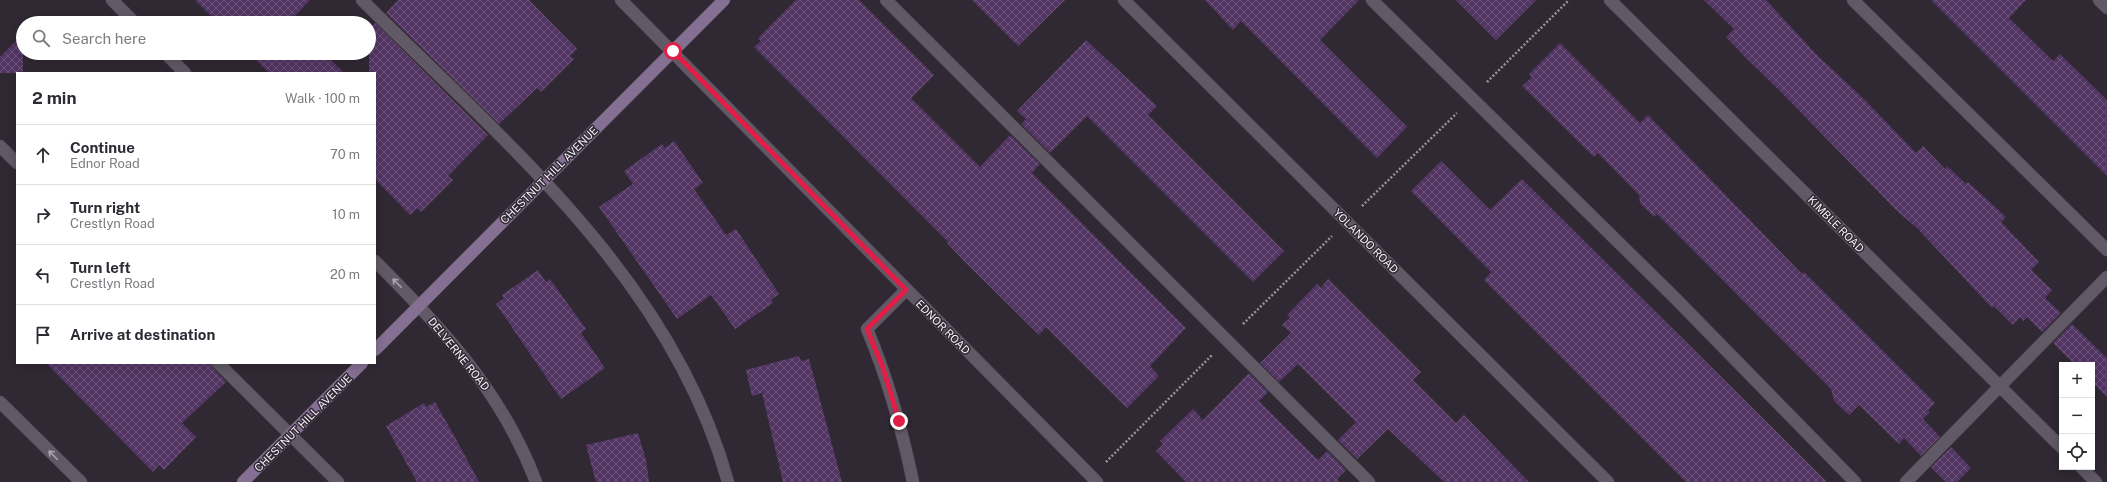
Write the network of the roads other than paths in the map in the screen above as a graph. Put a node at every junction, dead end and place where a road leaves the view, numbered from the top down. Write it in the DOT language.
graph roads {
  1 [pos="112,0"];
  2 [pos="362,0"];
  3 [pos="622,0"];
  4 [pos="724,0"];
  5 [pos="886,0"];
  6 [pos="1124,0"];
  7 [pos="1372,0"];
  8 [pos="1610,0"];
  9 [pos="1853,0"];
  10 [pos="2099,0"];
  11 [pos="2107,8"];
  12 [pos="128,16"];
  13 [pos="673,51"];
  14 [pos="172,60"];
  15 [pos="184,72"];
  16 [pos="0,146"];
  17 [pos="16,162"];
  18 [pos="544,180"];
  19 [pos="2107,250"];
  20 [pos="376,262"];
  21 [pos="2107,277"];
  22 [pos="906,290"];
  23 [pos="419,305"];
  24 [pos="376,349"];
  25 [pos="219,364"];
  26 [pos="361,364"];
  27 [pos="2000,387"];
  28 [pos="0,402"];
  29 [pos="290,435"];
  30 [pos="2059,445"];
  31 [pos="2084,470"];
  32 [pos="81,482"];
  33 [pos="243,482"];
  34 [pos="338,482"];
  35 [pos="536,482"];
  36 [pos="728,482"];
  37 [pos="913,482"];
  38 [pos="1097,482"];
  39 [pos="1369,482"];
  40 [pos="1608,482"];
  41 [pos="1855,482"];
  42 [pos="1906,482"];
  43 [pos="2096,482"];
  1 -- 12 [label="street"];
  2 -- 18 [label="street"];
  3 -- 13 [label="street, EDNOR ROAD"];
  4 -- 13 [label="street, CHESTNUT HILL AVENUE"];
  5 -- 39 [label="street"];
  6 -- 40 [label="street, YOLANDO ROAD"];
  7 -- 41 [label="street"];
  8 -- 27 [label="street, KIMBLE ROAD"];
  9 -- 19 [label="street"];
  10 -- 11 [label="street"];
  13 -- 18 [label="street, CHESTNUT HILL AVENUE"];
  13 -- 22 [label="street, EDNOR ROAD"];
  14 -- 15 [label="street"];
  16 -- 17 [label="street"];
  18 -- 23 [label="street, CHESTNUT HILL AVENUE"];
  18 -- 36 [label="street"];
  23 -- 20 [label="street, DELVERNE ROAD, one-way"];
  21 -- 27 [label="street"];
  22 -- 37 [label="street"];
  22 -- 38 [label="street, EDNOR ROAD"];
  23 -- 24 [label="street, CHESTNUT HILL AVENUE"];
  23 -- 35 [label="street, DELVERNE ROAD"];
  25 -- 29 [label="street"];
  26 -- 29 [label="street, CHESTNUT HILL AVENUE"];
  27 -- 30 [label="street, KIMBLE ROAD"];
  27 -- 42 [label="street"];
  32 -- 28 [label="street, one-way"];
  29 -- 33 [label="street, CHESTNUT HILL AVENUE"];
  29 -- 34 [label="street"];
  31 -- 43 [label="street"];
}
